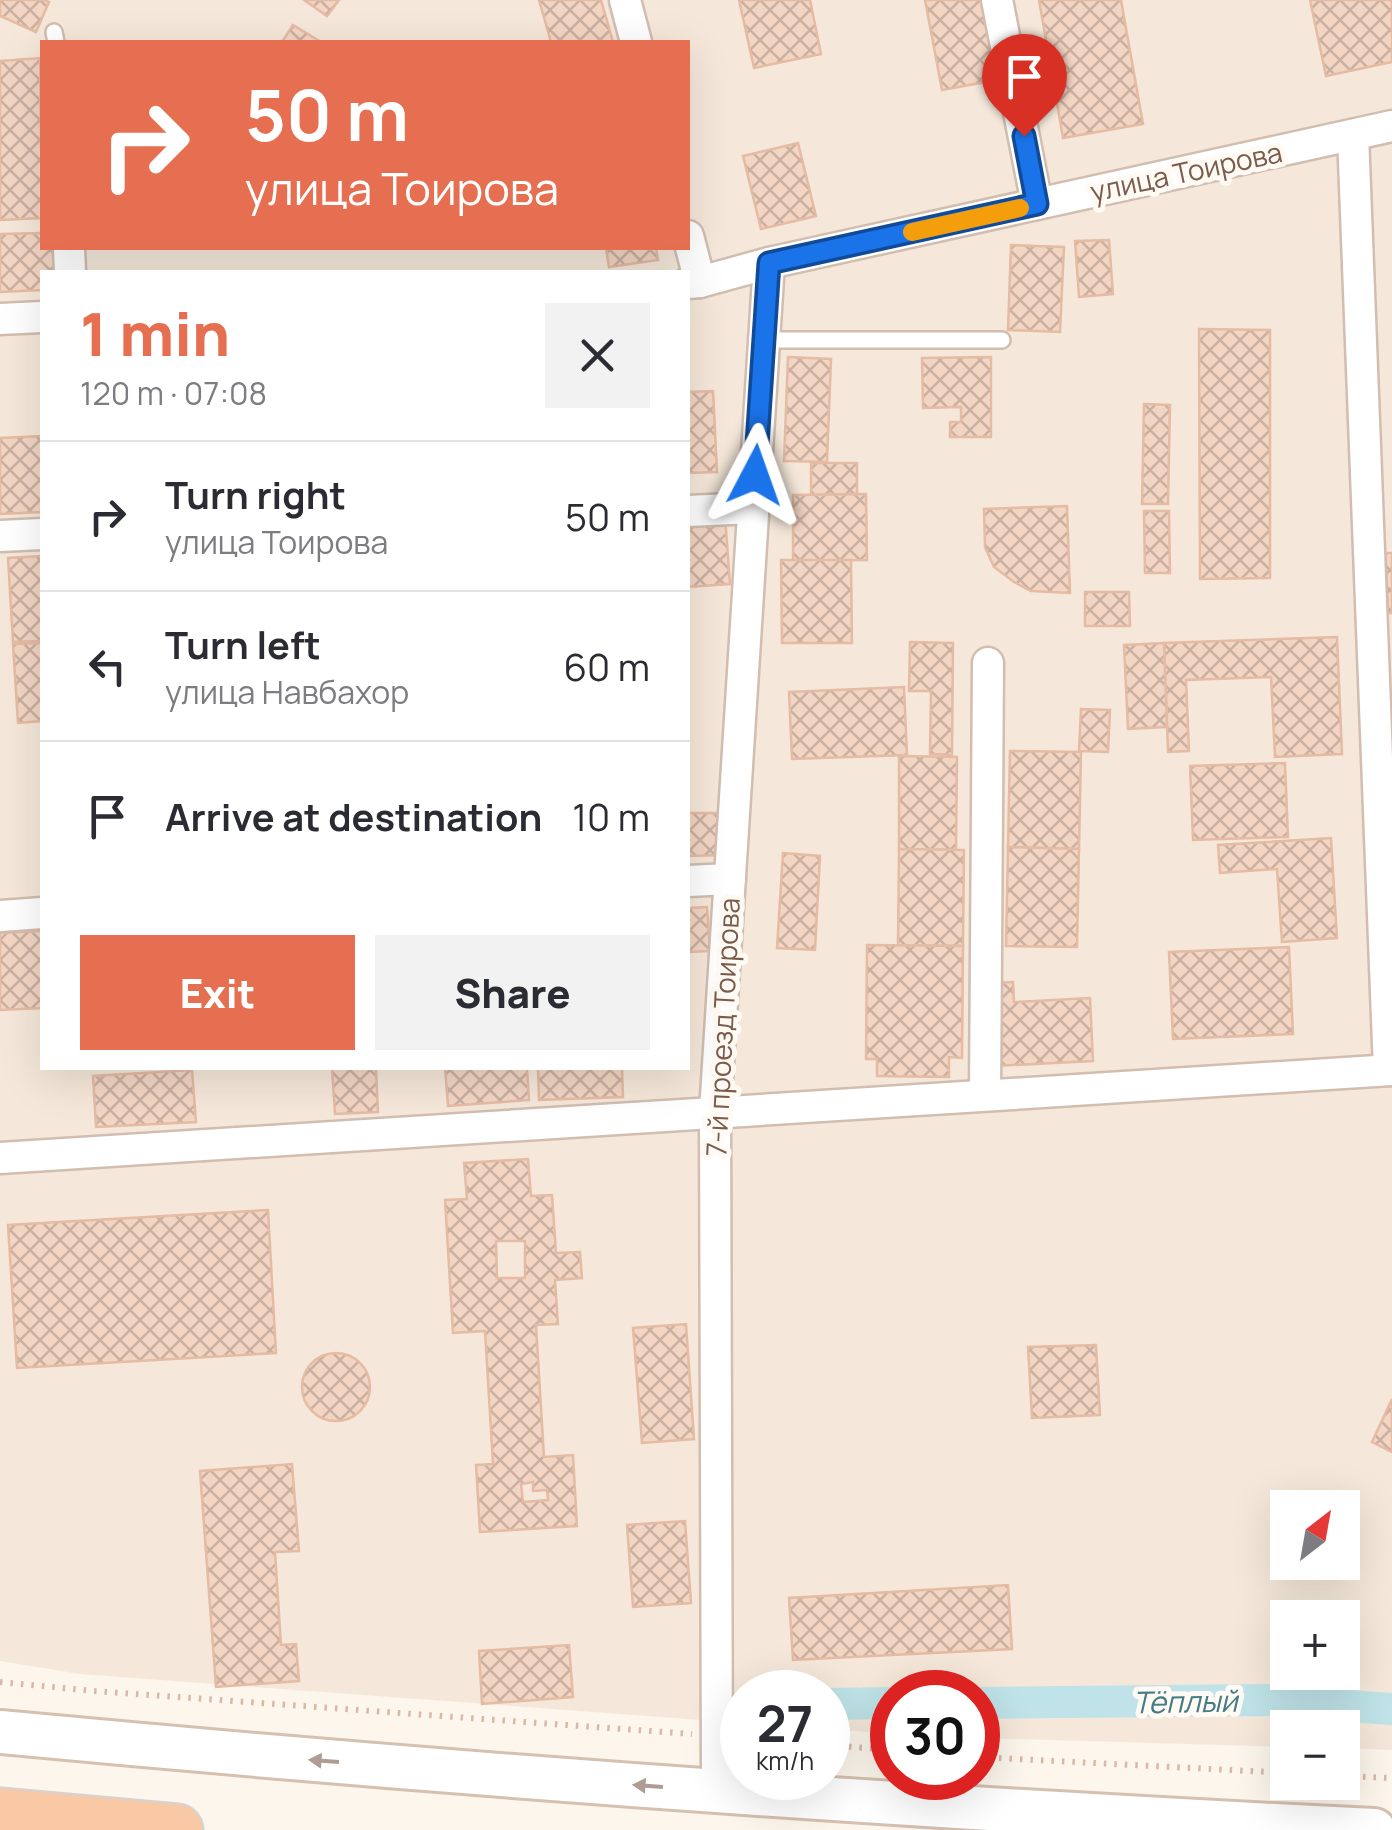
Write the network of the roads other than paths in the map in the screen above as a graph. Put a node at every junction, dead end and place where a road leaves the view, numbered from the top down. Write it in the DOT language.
graph roads {
  1 [pos="625,0"];
  2 [pos="997,0"];
  3 [pos="635,40"];
  4 [pos="1392,126"];
  5 [pos="1353,135"];
  6 [pos="1037,204"];
  7 [pos="690,250"];
  8 [pos="769,263"];
  9 [pos="694,283"];
  10 [pos="40,318"];
  11 [pos="0,319"];
  12 [pos="764,340"];
  13 [pos="1002,340"];
  14 [pos="753,508"];
  15 [pos="690,511"];
  16 [pos="40,534"];
  17 [pos="0,536"];
  18 [pos="988,663"];
  19 [pos="730,879"];
  20 [pos="690,881"];
  21 [pos="40,914"];
  22 [pos="0,916"];
  23 [pos="1390,1070"];
  24 [pos="985,1095"];
  25 [pos="715,1112"];
  26 [pos="0,1158"];
  27 [pos="0,1732"];
  28 [pos="717,1792"];
  29 [pos="0,1814"];
  30 [pos="177,1830"];
  31 [pos="1374,1830"];
  1 -- 3 [label="street"];
  2 -- 6 [label="street"];
  4 -- 5 [label="street, улица Тоирова"];
  5 -- 6 [label="street, улица Тоирова"];
  5 -- 23 [label="street"];
  6 -- 8 [label="street, улица Тоирова"];
  7 -- 9 [label="street"];
  8 -- 9 [label="street, улица Тоирова"];
  8 -- 12 [label="street, 7-й проезд Тоирова"];
  10 -- 11 [label="street"];
  12 -- 13 [label="lane"];
  12 -- 14 [label="street, 7-й проезд Тоирова"];
  14 -- 15 [label="street"];
  14 -- 19 [label="street, 7-й проезд Тоирова"];
  16 -- 17 [label="street"];
  18 -- 24 [label="street"];
  19 -- 20 [label="street"];
  19 -- 25 [label="street, 7-й проезд Тоирова"];
  21 -- 22 [label="street"];
  23 -- 24 [label="street"];
  24 -- 25 [label="street"];
  25 -- 26 [label="street"];
  25 -- 28 [label="street, 7-й проезд Тоирова"];
  28 -- 27 [label="main road, one-way"];
  28 -- 31 [label="main road"];
  29 -- 30 [label="highway"];
}
